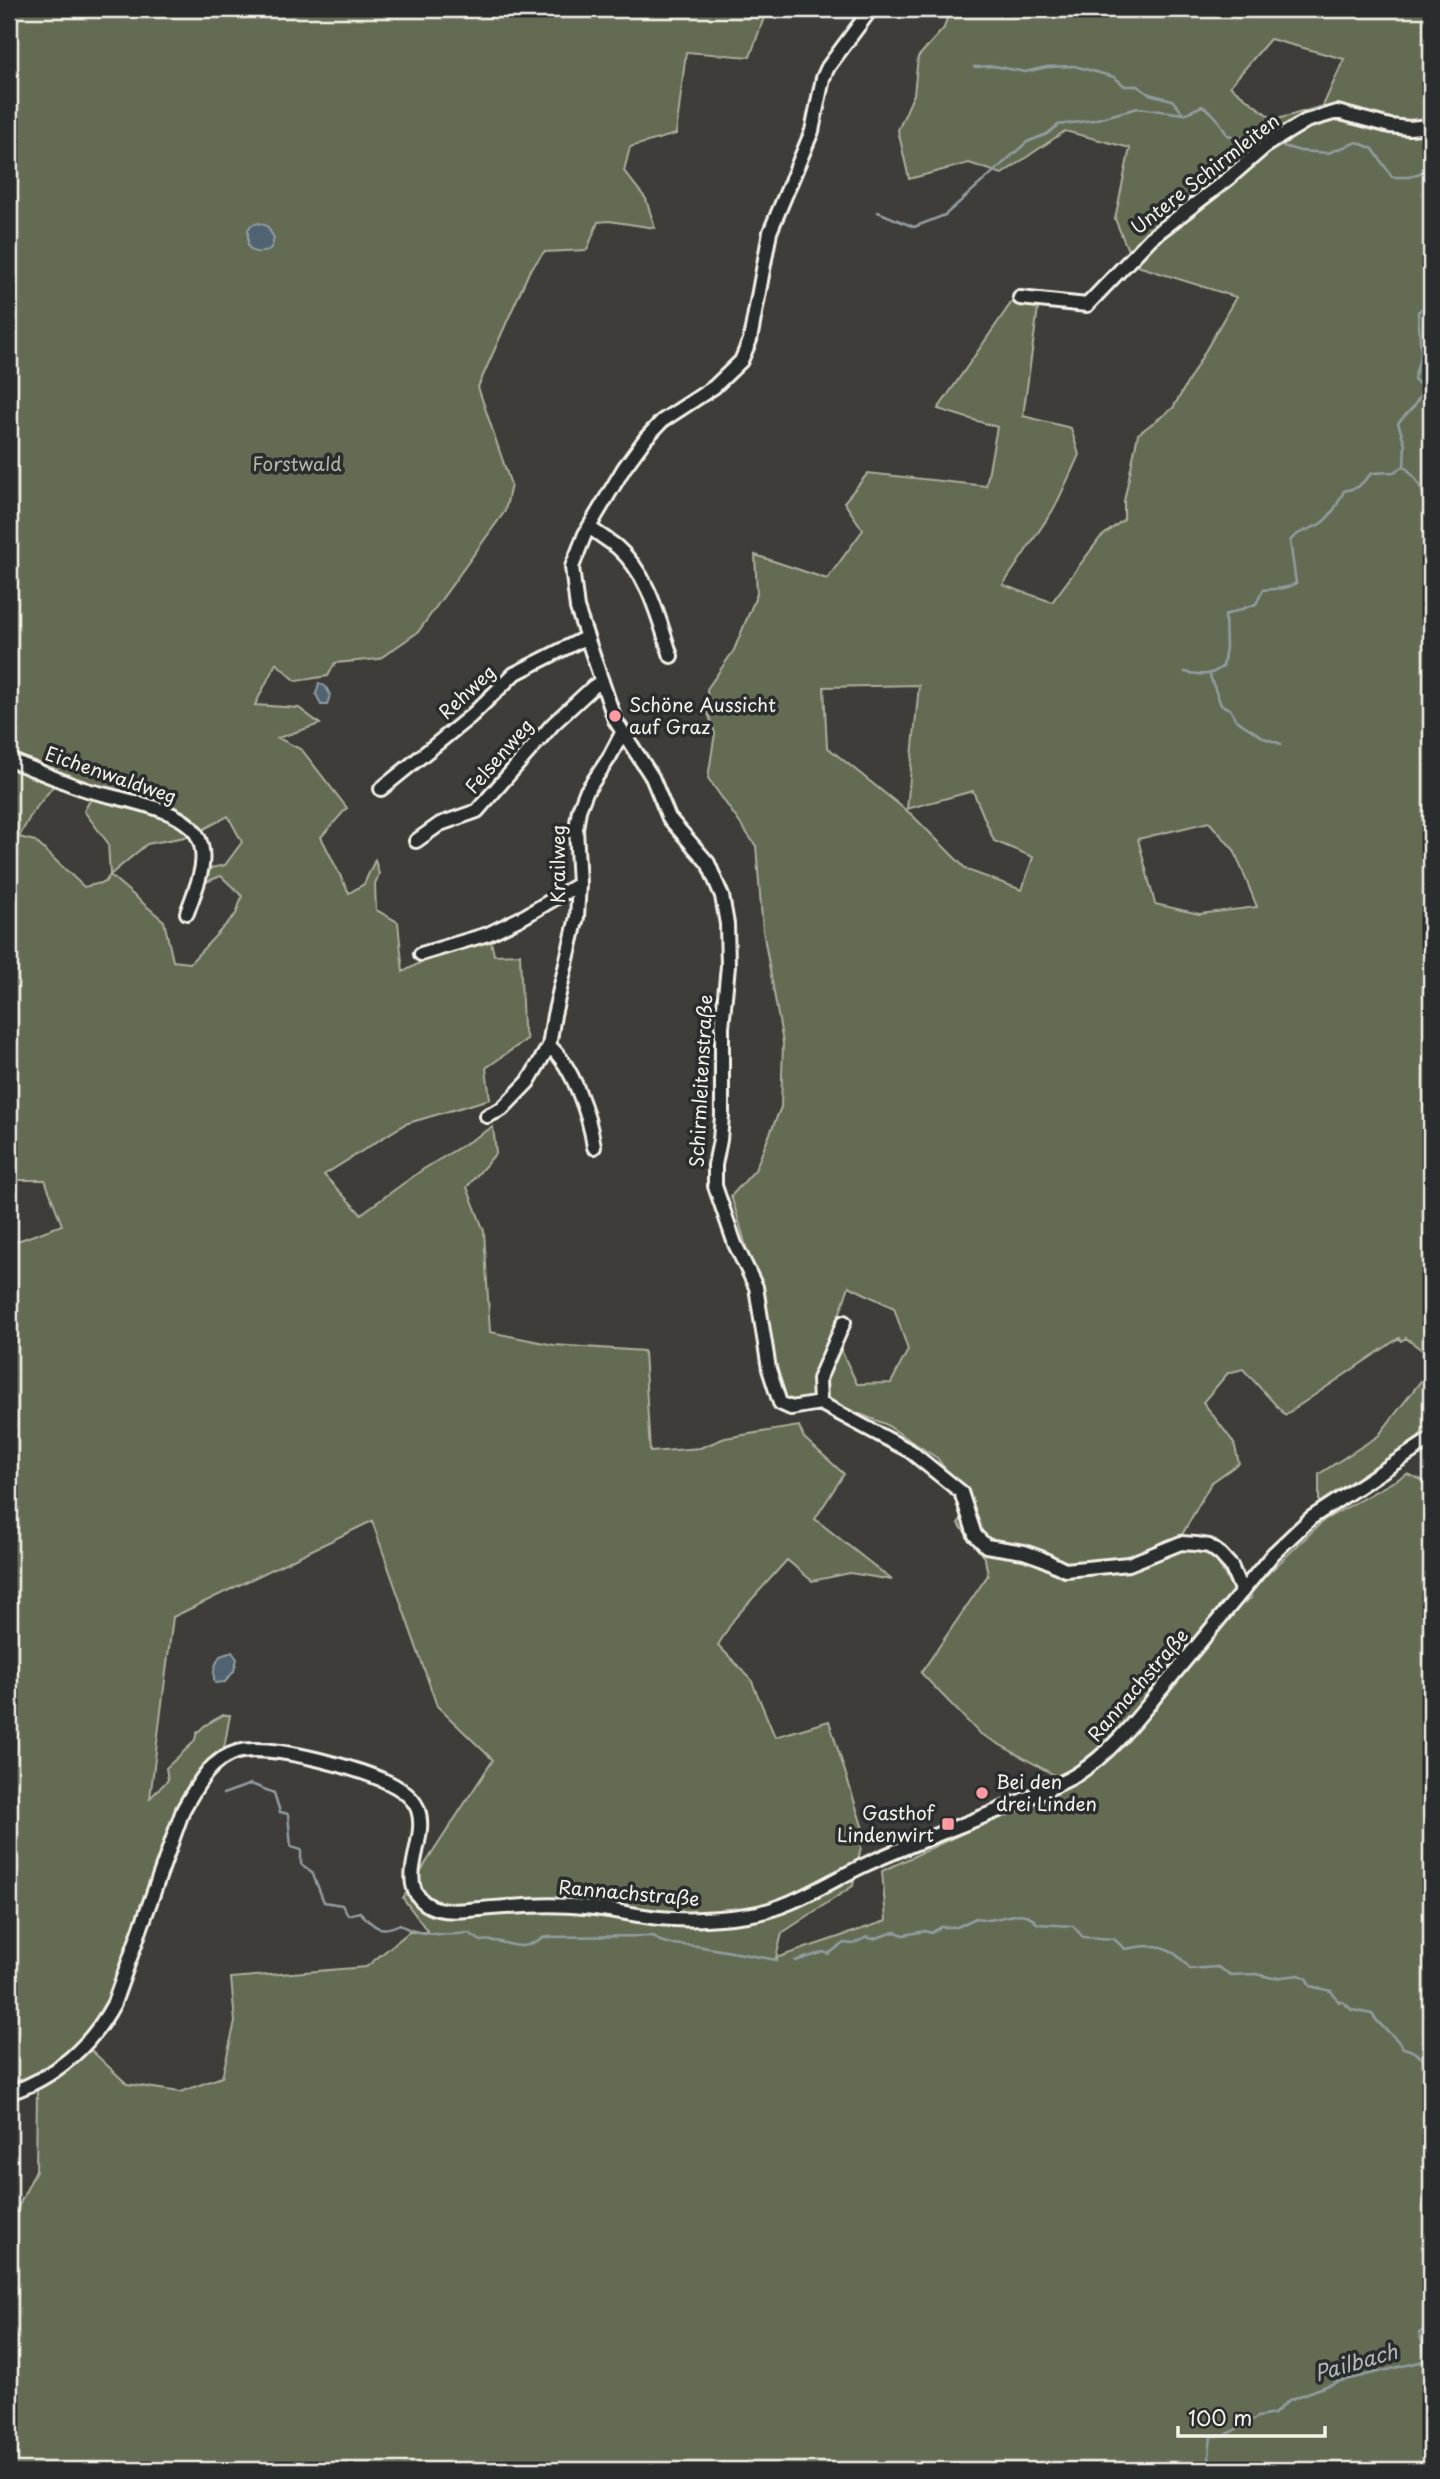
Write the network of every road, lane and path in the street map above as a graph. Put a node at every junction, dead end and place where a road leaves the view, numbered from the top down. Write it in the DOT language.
graph roads {
  1 [pos="871,9"];
  2 [pos="1431,126"];
  3 [pos="1020,298"];
  4 [pos="589,527"];
  5 [pos="587,638"];
  6 [pos="671,656"];
  7 [pos="602,681"];
  8 [pos="622,733"];
  9 [pos="9,760"];
  10 [pos="382,789"];
  11 [pos="416,841"];
  12 [pos="579,884"];
  13 [pos="187,913"];
  14 [pos="421,954"];
  15 [pos="550,1046"];
  16 [pos="487,1115"];
  17 [pos="594,1147"];
  18 [pos="844,1322"];
  19 [pos="820,1404"];
  20 [pos="1431,1439"];
  21 [pos="1242,1592"];
  22 [pos="9,2093"];
  1 -- 4 [label="street, Schirmleitenstraße"];
  2 -- 3 [label="street, Untere Schirmleiten"];
  4 -- 5 [label="street, Schirmleitenstraße"];
  4 -- 6 [label="street"];
  5 -- 7 [label="street, Schirmleitenstraße"];
  5 -- 10 [label="street, Rehweg"];
  7 -- 8 [label="street, Schirmleitenstraße"];
  7 -- 11 [label="street, Felsenweg"];
  8 -- 12 [label="street, Krailweg"];
  8 -- 19 [label="street, Schirmleitenstraße"];
  9 -- 13 [label="street, Eichenwaldweg"];
  12 -- 14 [label="street"];
  12 -- 15 [label="street, Krailweg"];
  15 -- 16 [label="street, Krailweg"];
  15 -- 17 [label="street"];
  18 -- 19 [label="street"];
  19 -- 21 [label="street, Schirmleitenstraße"];
  20 -- 21 [label="street, Rannachstraße"];
  21 -- 22 [label="street, Rannachstraße"];
}
